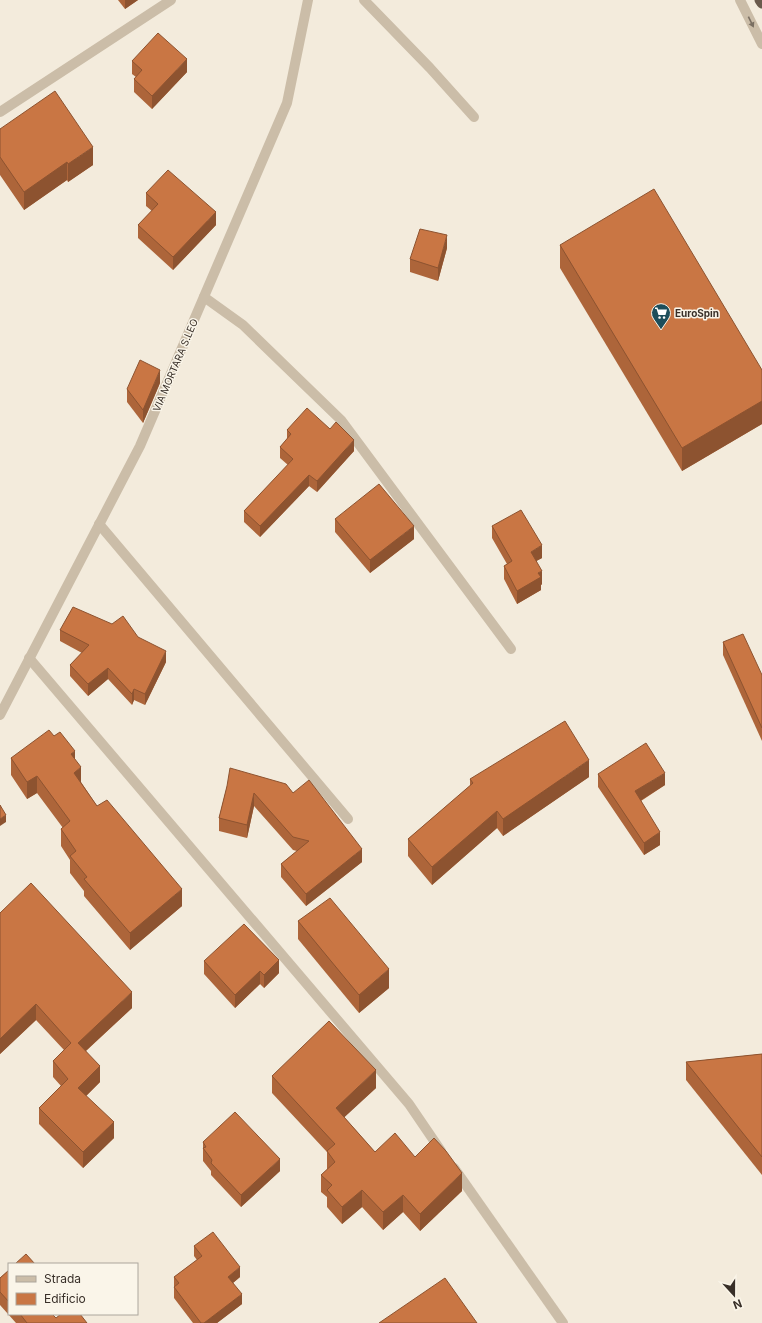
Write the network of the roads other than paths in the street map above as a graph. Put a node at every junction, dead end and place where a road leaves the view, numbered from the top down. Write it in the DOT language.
graph roads {
  1 [pos="171,0"];
  2 [pos="308,0"];
  3 [pos="364,0"];
  4 [pos="740,0"];
  5 [pos="760,0"];
  6 [pos="762,3"];
  7 [pos="762,44"];
  8 [pos="0,112"];
  9 [pos="474,117"];
  10 [pos="204,297"];
  11 [pos="99,524"];
  12 [pos="511,649"];
  13 [pos="29,658"];
  14 [pos="0,715"];
  15 [pos="348,819"];
  16 [pos="564,1323"];
  1 -- 8 [label="street"];
  2 -- 10 [label="street, VIA MORTARA S.LEO"];
  3 -- 9 [label="street"];
  4 -- 7 [label="street, one-way"];
  5 -- 6 [label="highway"];
  10 -- 11 [label="street, VIA MORTARA S.LEO"];
  10 -- 12 [label="street"];
  11 -- 13 [label="street, VIA MORTARA S.LEO"];
  11 -- 15 [label="street"];
  13 -- 14 [label="street, VIA MORTARA S.LEO"];
  13 -- 16 [label="street"];
}
